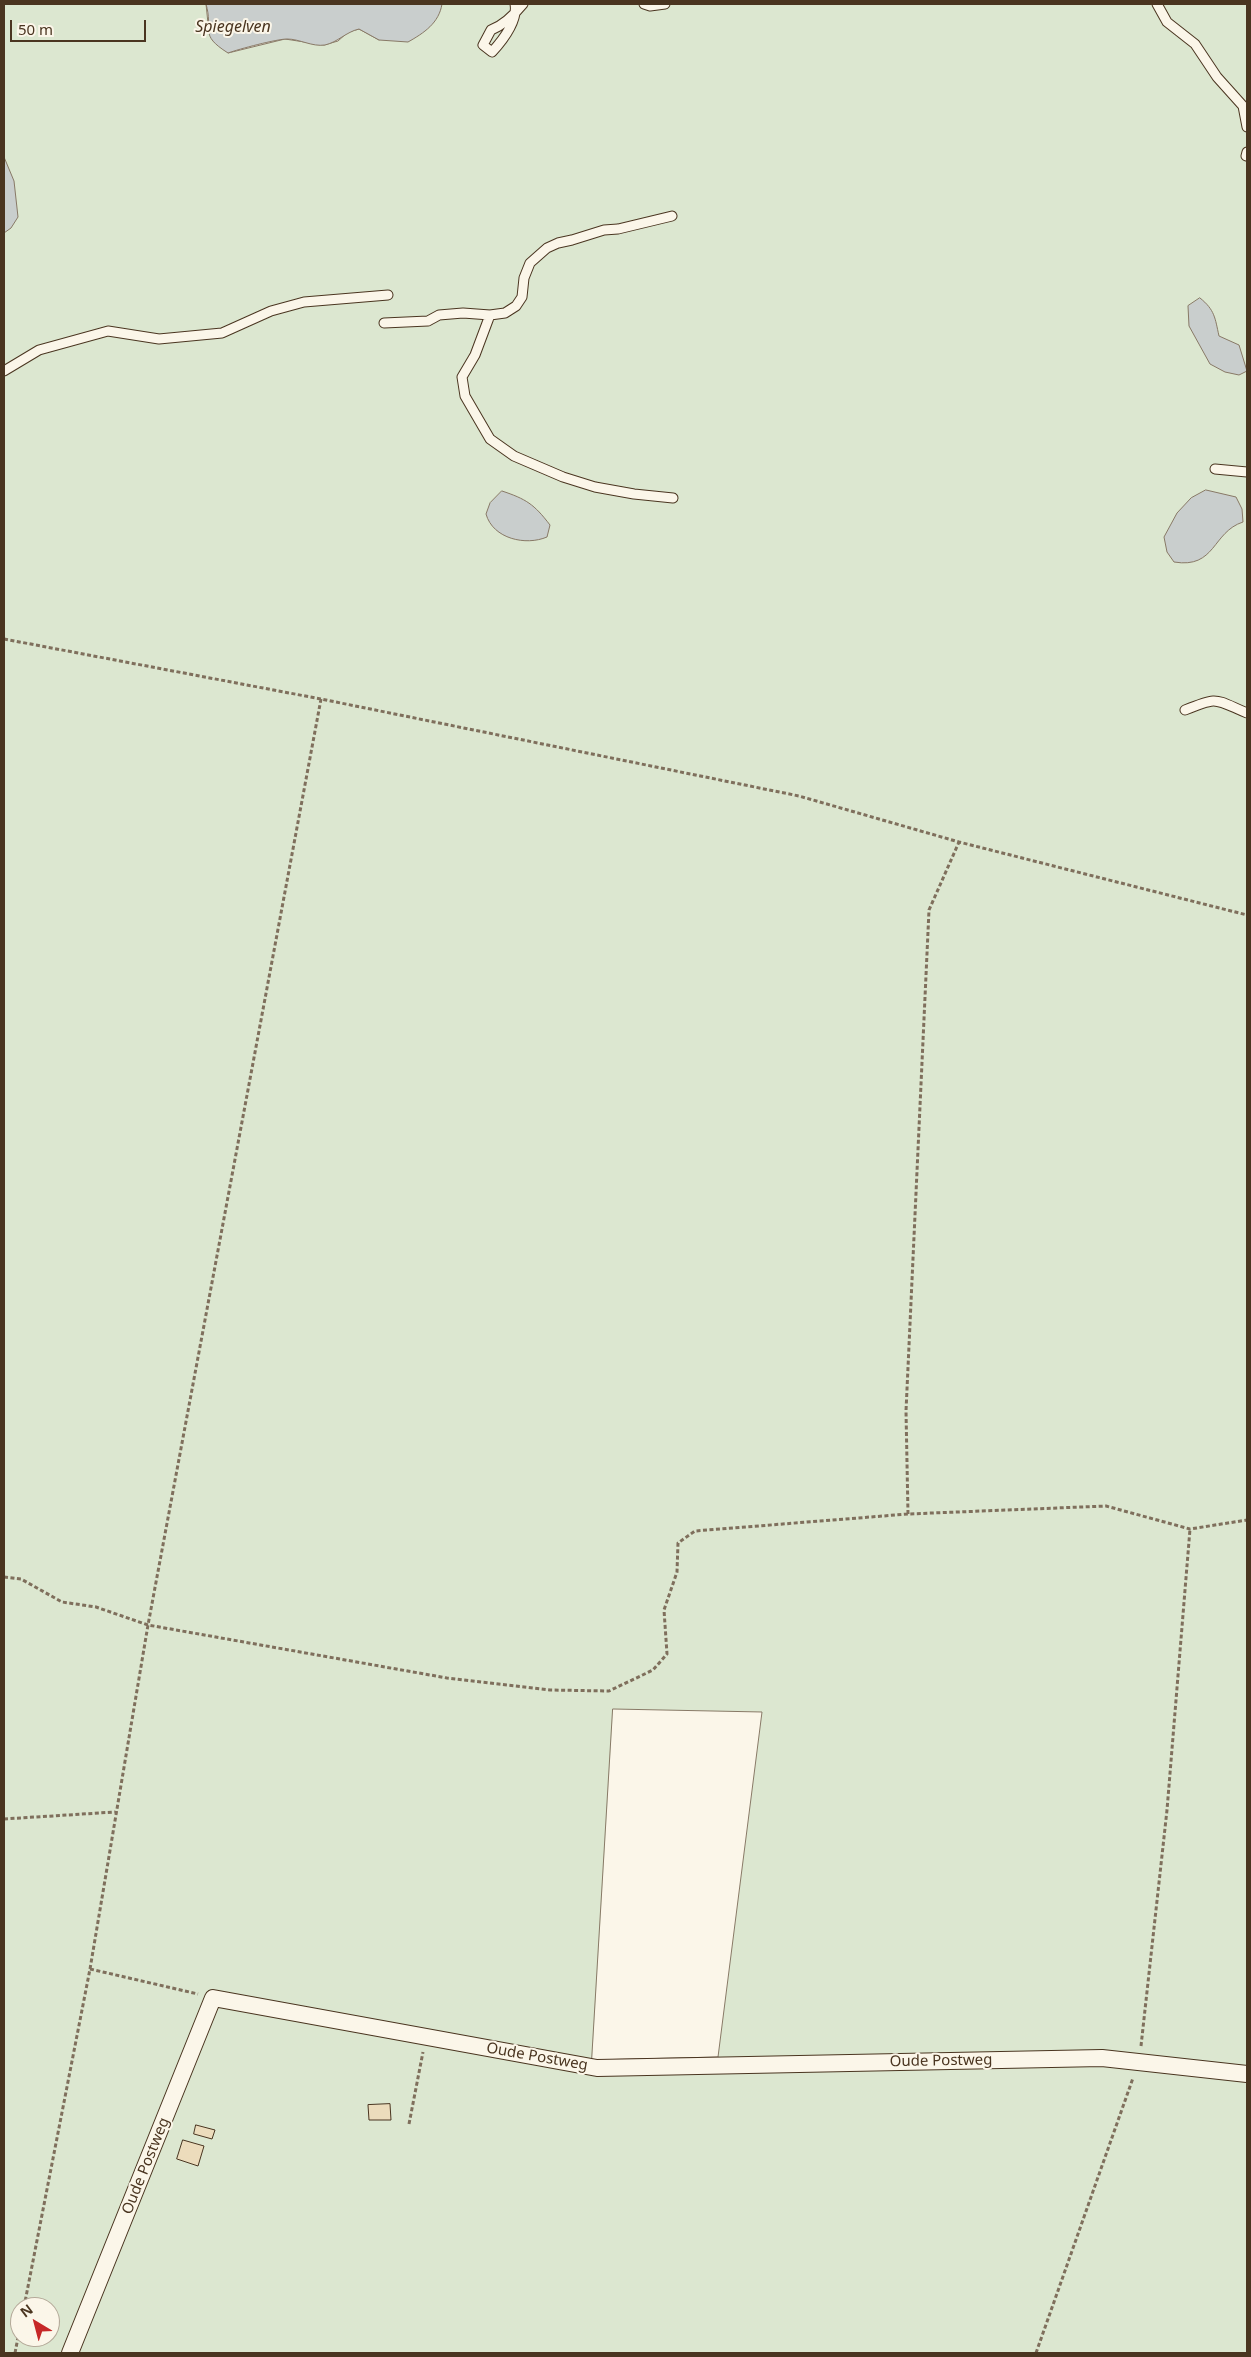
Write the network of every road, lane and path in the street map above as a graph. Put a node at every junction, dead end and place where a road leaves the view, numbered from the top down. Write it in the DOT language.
graph roads {
  1 [pos="523,4"];
  2 [pos="644,4"];
  3 [pos="665,4"];
  4 [pos="1157,4"];
  5 [pos="516,8"];
  6 [pos="1247,127"];
  7 [pos="672,216"];
  8 [pos="388,295"];
  9 [pos="490,315"];
  10 [pos="384,323"];
  11 [pos="4,372"];
  12 [pos="1215,469"];
  13 [pos="1247,472"];
  14 [pos="673,498"];
  15 [pos="4,639"];
  16 [pos="321,699"];
  17 [pos="1185,710"];
  18 [pos="1247,712"];
  19 [pos="959,842"];
  20 [pos="1247,915"];
  21 [pos="908,1514"];
  22 [pos="1247,1520"];
  23 [pos="1190,1529"];
  24 [pos="4,1577"];
  25 [pos="148,1626"];
  26 [pos="115,1812"];
  27 [pos="4,1819"];
  28 [pos="90,1968"];
  29 [pos="213,1998"];
  30 [pos="426,2037"];
  31 [pos="1139,2062"];
  32 [pos="1247,2074"];
  33 [pos="409,2124"];
  34 [pos="26,2297"];
  35 [pos="70,2353"];
  36 [pos="1036,2353"];
  1 -- 5 [label="lane"];
  2 -- 3 [label="lane"];
  4 -- 6 [label="lane"];
  7 -- 9 [label="lane"];
  8 -- 11 [label="lane"];
  9 -- 10 [label="lane"];
  9 -- 14 [label="lane"];
  12 -- 13 [label="lane"];
  15 -- 16 [label="path"];
  16 -- 19 [label="path"];
  16 -- 25 [label="path"];
  17 -- 18 [label="lane"];
  19 -- 20 [label="path"];
  19 -- 21 [label="path"];
  21 -- 23 [label="path"];
  21 -- 25 [label="path"];
  22 -- 23 [label="path"];
  23 -- 31 [label="path"];
  24 -- 25 [label="path"];
  25 -- 26 [label="path"];
  26 -- 27 [label="path"];
  26 -- 28 [label="path"];
  28 -- 29 [label="path"];
  28 -- 34 [label="path"];
  29 -- 30 [label="street, Oude Postweg"];
  29 -- 35 [label="street, Oude Postweg"];
  30 -- 31 [label="street, Oude Postweg"];
  30 -- 33 [label="path"];
  31 -- 32 [label="street, Oude Postweg"];
  31 -- 36 [label="path"];
}
